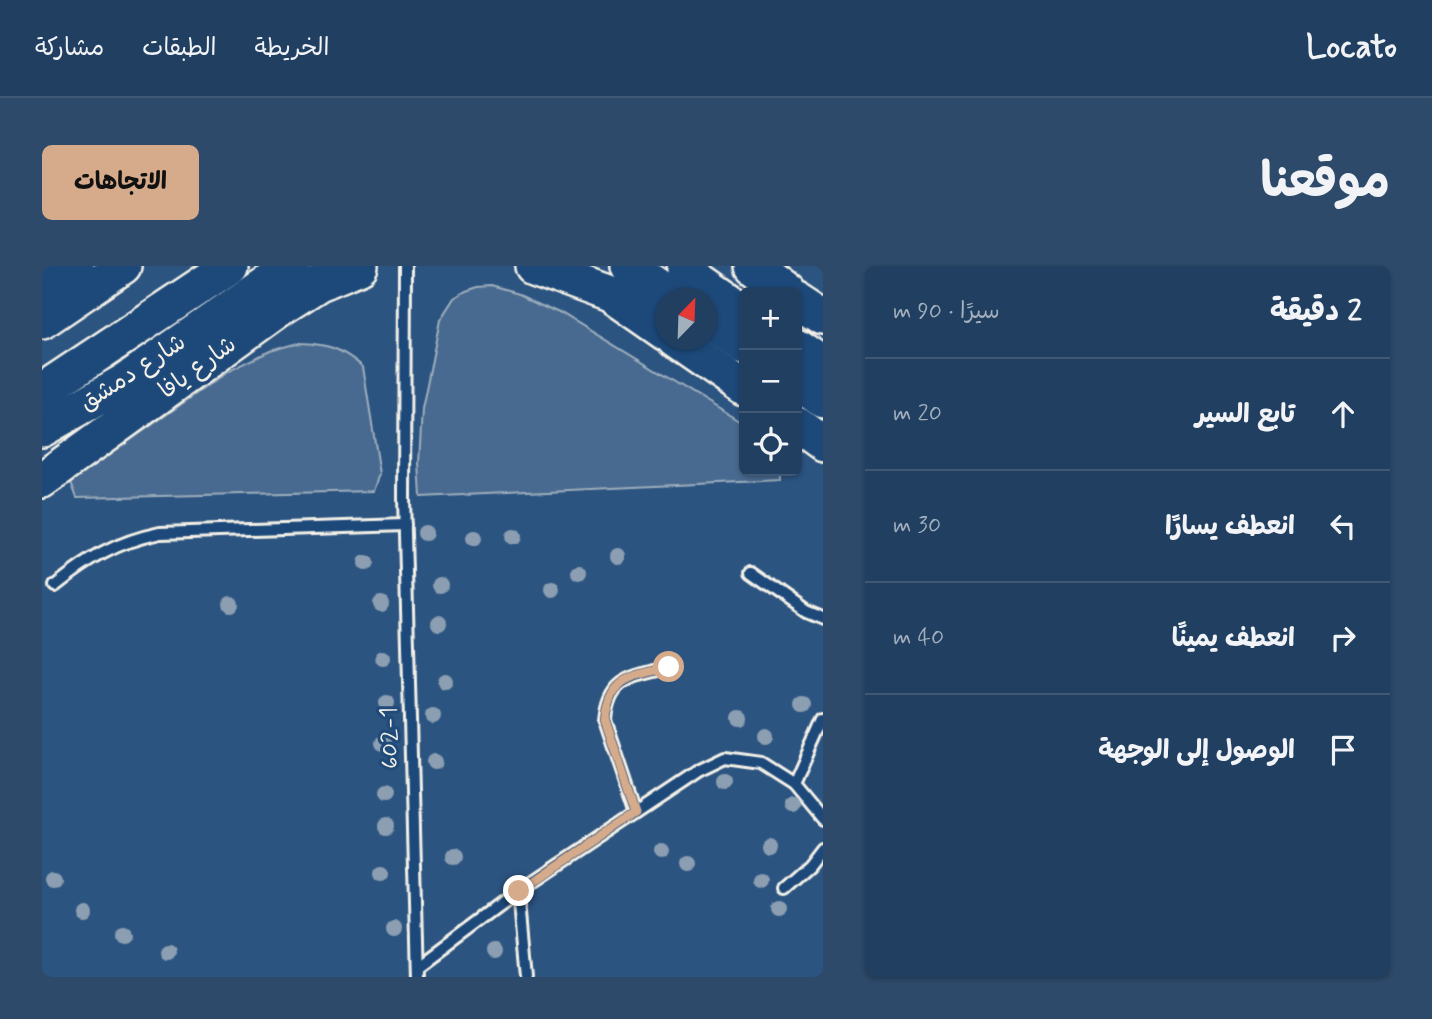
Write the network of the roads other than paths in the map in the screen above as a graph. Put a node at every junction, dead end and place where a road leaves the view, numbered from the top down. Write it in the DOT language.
graph roads {
  1 [pos="76,266"];
  2 [pos="124,266"];
  3 [pos="208,266"];
  4 [pos="230,266"];
  5 [pos="291,266"];
  6 [pos="360,266"];
  7 [pos="405,266"];
  8 [pos="533,266"];
  9 [pos="569,266"];
  10 [pos="753,266"];
  11 [pos="619,280"];
  12 [pos="679,284"];
  13 [pos="780,287"];
  14 [pos="42,290"];
  15 [pos="802,303"];
  16 [pos="739,309"];
  17 [pos="823,317"];
  18 [pos="42,321"];
  19 [pos="655,321"];
  20 [pos="718,328"];
  21 [pos="739,343"];
  22 [pos="689,350"];
  23 [pos="801,350"];
  24 [pos="823,365"];
  25 [pos="42,380"];
  26 [pos="739,385"];
  27 [pos="802,385"];
  28 [pos="42,391"];
  29 [pos="823,400"];
  30 [pos="42,429"];
  31 [pos="802,429"];
  32 [pos="823,444"];
  33 [pos="42,481"];
  34 [pos="405,525"];
  35 [pos="751,573"];
  36 [pos="55,586"];
  37 [pos="823,619"];
  38 [pos="669,667"];
  39 [pos="823,719"];
  40 [pos="794,784"];
  41 [pos="636,812"];
  42 [pos="823,819"];
  43 [pos="823,848"];
  44 [pos="784,888"];
  45 [pos="519,891"];
  46 [pos="417,971"];
  47 [pos="526,977"];
  1 -- 14 [label="main road"];
  2 -- 18 [label="main road"];
  3 -- 25 [label="main road"];
  4 -- 28 [label="main road"];
  5 -- 30 [label="main road, شارع دمشق"];
  6 -- 33 [label="main road, شارع يافا"];
  7 -- 34 [label="lane, 602-1"];
  8 -- 11 [label="main road"];
  9 -- 11 [label="main road"];
  10 -- 13 [label="main road"];
  11 -- 12 [label="main road"];
  11 -- 19 [label="main road"];
  12 -- 16 [label="main road"];
  15 -- 17 [label="main road"];
  20 -- 21 [label="main road"];
  22 -- 26 [label="main road"];
  23 -- 24 [label="main road"];
  27 -- 29 [label="main road"];
  31 -- 32 [label="main road"];
  34 -- 36 [label="lane"];
  34 -- 46 [label="lane, 602-1"];
  35 -- 37 [label="lane"];
  38 -- 41 [label="lane"];
  39 -- 40 [label="lane"];
  40 -- 41 [label="lane"];
  40 -- 42 [label="lane"];
  41 -- 45 [label="lane"];
  43 -- 44 [label="lane"];
  45 -- 46 [label="lane"];
  45 -- 47 [label="lane"];
}
